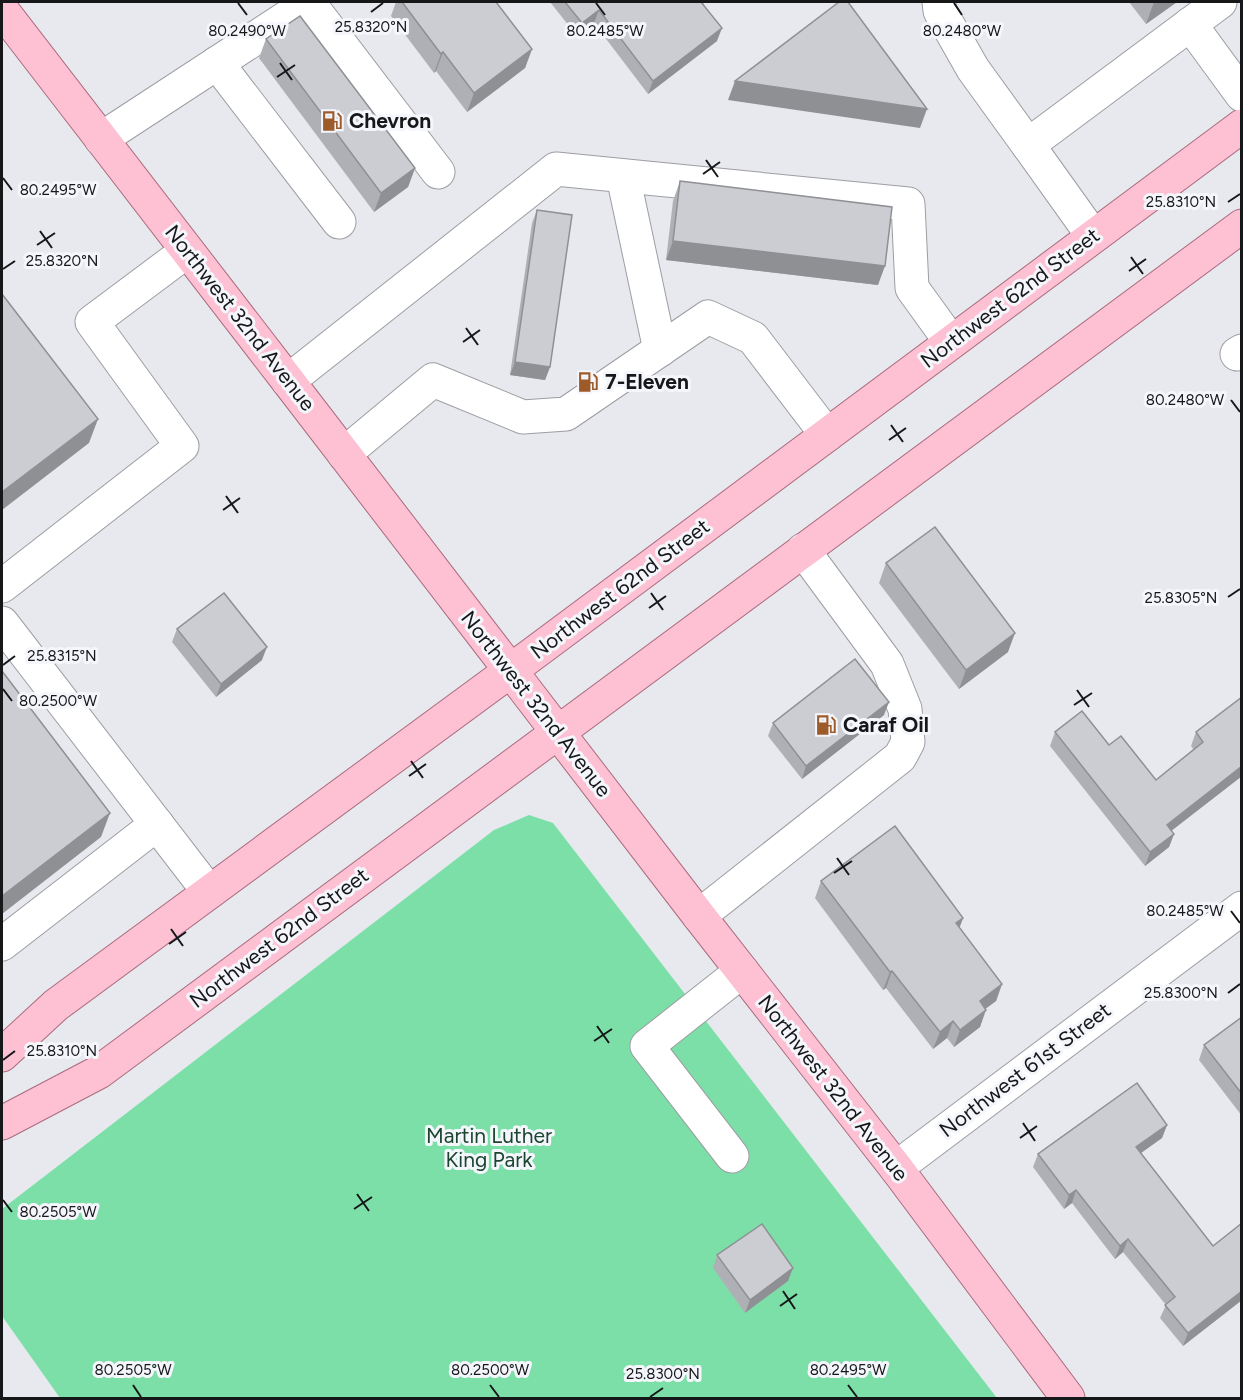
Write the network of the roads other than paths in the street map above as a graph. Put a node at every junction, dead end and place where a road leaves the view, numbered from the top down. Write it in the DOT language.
graph roads {
  1 [pos="939,2"];
  2 [pos="1220,2"];
  3 [pos="2,10"];
  4 [pos="1190,24"];
  5 [pos="216,63"];
  6 [pos="1242,95"];
  7 [pos="1242,126"];
  8 [pos="101,139"];
  9 [pos="1028,145"];
  10 [pos="438,172"];
  11 [pos="623,176"];
  12 [pos="339,222"];
  13 [pos="1242,226"];
  14 [pos="1093,236"];
  15 [pos="187,251"];
  16 [pos="951,342"];
  17 [pos="660,350"];
  18 [pos="288,381"];
  19 [pos="827,435"];
  20 [pos="344,454"];
  21 [pos="803,550"];
  22 [pos="2,586"];
  23 [pos="2,623"];
  24 [pos="510,670"];
  25 [pos="557,732"];
  26 [pos="157,824"];
  27 [pos="209,892"];
  28 [pos="1242,908"];
  29 [pos="699,916"];
  30 [pos="2,944"];
  31 [pos="742,971"];
  32 [pos="2,1055"];
  33 [pos="2,1123"];
  34 [pos="732,1156"];
  35 [pos="896,1168"];
  36 [pos="1068,1398"];
  1 -- 9 [label="street"];
  2 -- 4 [label="street"];
  3 -- 8 [label="main road, Northwest 32nd Avenue"];
  4 -- 6 [label="street"];
  4 -- 9 [label="street"];
  5 -- 8 [label="street"];
  5 -- 10 [label="street"];
  5 -- 12 [label="street"];
  7 -- 14 [label="main road, Northwest 62nd Street"];
  8 -- 15 [label="main road, Northwest 32nd Avenue"];
  9 -- 14 [label="street"];
  11 -- 16 [label="street"];
  11 -- 17 [label="street"];
  11 -- 18 [label="street"];
  13 -- 21 [label="main road, Northwest 62nd Street"];
  14 -- 16 [label="main road, Northwest 62nd Street"];
  15 -- 18 [label="main road, Northwest 32nd Avenue"];
  15 -- 22 [label="street"];
  16 -- 19 [label="main road, Northwest 62nd Street"];
  17 -- 19 [label="street"];
  17 -- 20 [label="street"];
  18 -- 20 [label="main road, Northwest 32nd Avenue"];
  19 -- 24 [label="main road, Northwest 62nd Street"];
  20 -- 24 [label="main road, Northwest 32nd Avenue"];
  21 -- 25 [label="main road, Northwest 62nd Street"];
  21 -- 29 [label="street"];
  23 -- 26 [label="street"];
  24 -- 25 [label="main road, Northwest 32nd Avenue"];
  24 -- 27 [label="main road, Northwest 62nd Street"];
  25 -- 29 [label="main road, Northwest 32nd Avenue"];
  25 -- 33 [label="main road, Northwest 62nd Street"];
  26 -- 27 [label="street"];
  26 -- 30 [label="street"];
  27 -- 32 [label="main road, Northwest 62nd Street"];
  28 -- 35 [label="street, Northwest 61st Street"];
  29 -- 31 [label="main road, Northwest 32nd Avenue"];
  31 -- 34 [label="street"];
  31 -- 35 [label="main road, Northwest 32nd Avenue"];
  35 -- 36 [label="main road, Northwest 32nd Avenue"];
}
